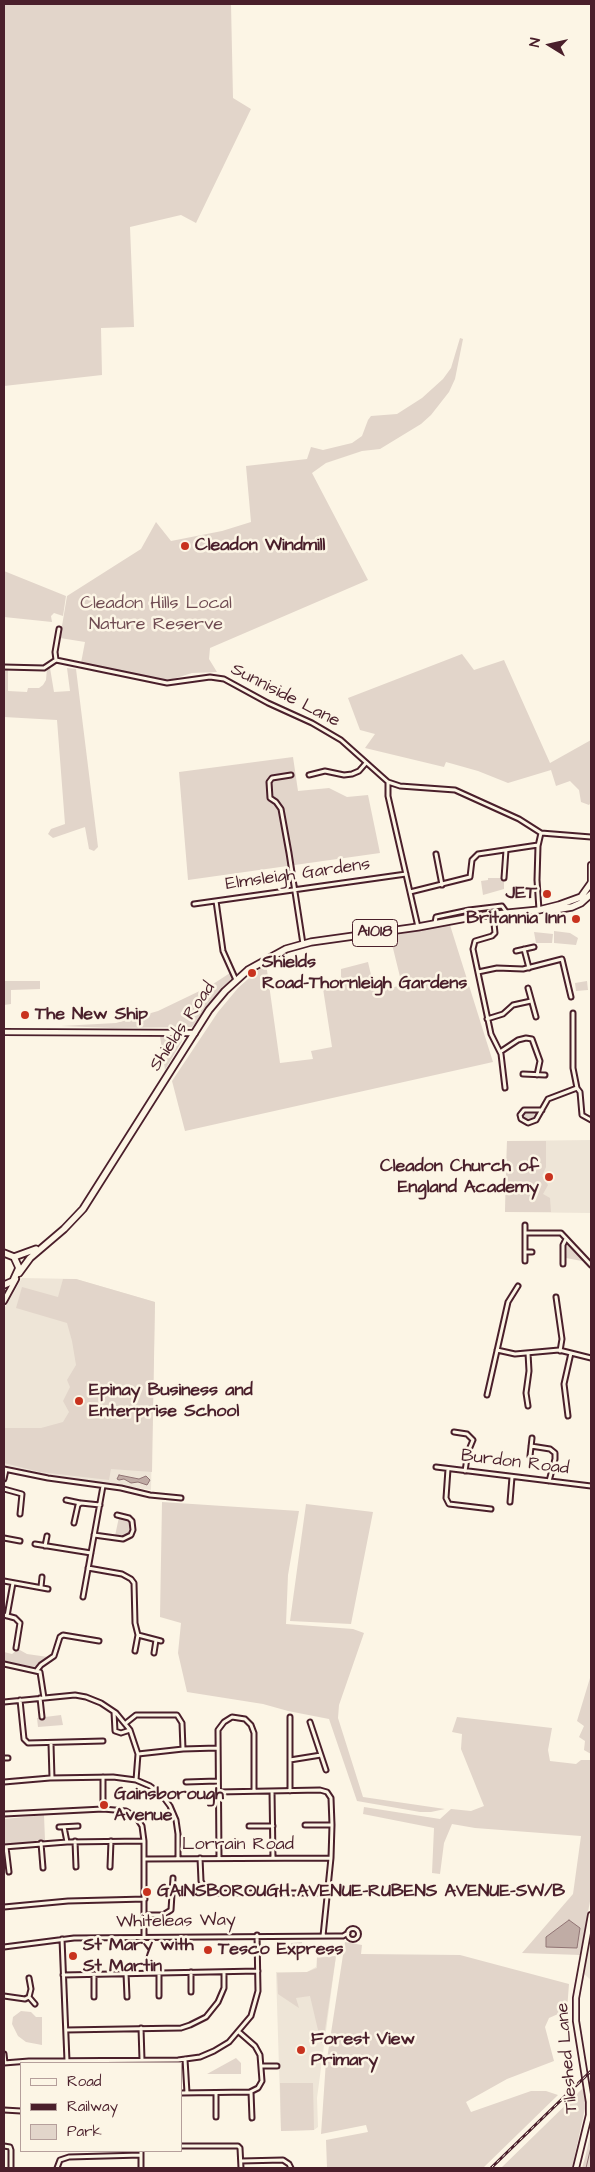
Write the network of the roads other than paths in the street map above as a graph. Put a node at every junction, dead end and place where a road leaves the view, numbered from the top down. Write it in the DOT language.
graph roads {
  1 [pos="59,629"];
  2 [pos="56,660"];
  3 [pos="4,667"];
  4 [pos="366,763"];
  5 [pos="291,775"];
  6 [pos="309,775"];
  7 [pos="388,782"];
  8 [pos="541,833"];
  9 [pos="589,837"];
  10 [pos="538,845"];
  11 [pos="506,850"];
  12 [pos="436,854"];
  13 [pos="591,864"];
  14 [pos="406,874"];
  15 [pos="504,878"];
  16 [pos="591,883"];
  17 [pos="442,885"];
  18 [pos="295,890"];
  19 [pos="410,892"];
  20 [pos="589,896"];
  21 [pos="216,901"];
  22 [pos="194,904"];
  23 [pos="539,910"];
  24 [pos="507,913"];
  25 [pos="493,914"];
  26 [pos="435,924"];
  27 [pos="418,927"];
  28 [pos="302,944"];
  29 [pos="534,947"];
  30 [pos="524,949"];
  31 [pos="516,951"];
  32 [pos="529,968"];
  33 [pos="478,972"];
  34 [pos="236,980"];
  35 [pos="528,988"];
  36 [pos="571,997"];
  37 [pos="531,1001"];
  38 [pos="573,1013"];
  39 [pos="536,1017"];
  40 [pos="487,1019"];
  41 [pos="4,1032"];
  42 [pos="195,1032"];
  43 [pos="500,1052"];
  44 [pos="523,1074"];
  45 [pos="537,1075"];
  46 [pos="545,1075"];
  47 [pos="506,1088"];
  48 [pos="577,1088"];
  49 [pos="542,1110"];
  50 [pos="591,1120"];
  51 [pos="525,1225"];
  52 [pos="525,1233"];
  53 [pos="566,1239"];
  54 [pos="40,1248"];
  55 [pos="524,1252"];
  56 [pos="532,1252"];
  57 [pos="4,1253"];
  58 [pos="14,1257"];
  59 [pos="524,1260"];
  60 [pos="563,1264"];
  61 [pos="591,1265"];
  62 [pos="18,1275"];
  63 [pos="4,1285"];
  64 [pos="518,1286"];
  65 [pos="556,1297"];
  66 [pos="4,1301"];
  67 [pos="497,1350"];
  68 [pos="560,1350"];
  69 [pos="528,1353"];
  70 [pos="571,1353"];
  71 [pos="591,1358"];
  72 [pos="487,1395"];
  73 [pos="528,1406"];
  74 [pos="568,1416"];
  75 [pos="454,1432"];
  76 [pos="532,1438"];
  77 [pos="531,1446"];
  78 [pos="530,1456"];
  79 [pos="436,1467"];
  80 [pos="5,1469"];
  81 [pos="448,1469"];
  82 [pos="465,1471"];
  83 [pos="512,1477"];
  84 [pos="4,1479"];
  85 [pos="549,1481"];
  86 [pos="103,1486"];
  87 [pos="591,1486"];
  88 [pos="4,1489"];
  89 [pos="181,1498"];
  90 [pos="66,1500"];
  91 [pos="510,1502"];
  92 [pos="81,1503"];
  93 [pos="100,1505"];
  94 [pos="491,1509"];
  95 [pos="20,1514"];
  96 [pos="117,1515"];
  97 [pos="74,1523"];
  98 [pos="47,1536"];
  99 [pos="94,1536"];
  100 [pos="4,1538"];
  101 [pos="20,1541"];
  102 [pos="35,1544"];
  103 [pos="45,1546"];
  104 [pos="91,1553"];
  105 [pos="88,1568"];
  106 [pos="42,1577"];
  107 [pos="4,1581"];
  108 [pos="13,1583"];
  109 [pos="41,1587"];
  110 [pos="48,1588"];
  111 [pos="83,1597"];
  112 [pos="6,1616"];
  113 [pos="138,1635"];
  114 [pos="156,1640"];
  115 [pos="99,1641"];
  116 [pos="161,1641"];
  117 [pos="16,1648"];
  118 [pos="135,1651"];
  119 [pos="154,1653"];
  120 [pos="4,1664"];
  121 [pos="37,1670"];
  122 [pos="42,1698"];
  123 [pos="20,1700"];
  124 [pos="4,1702"];
  125 [pos="114,1712"];
  126 [pos="290,1716"];
  127 [pos="42,1717"];
  128 [pos="310,1722"];
  129 [pos="126,1723"];
  130 [pos="130,1730"];
  131 [pos="103,1741"];
  132 [pos="51,1744"];
  133 [pos="217,1748"];
  134 [pos="183,1749"];
  135 [pos="138,1754"];
  136 [pos="321,1755"];
  137 [pos="290,1760"];
  138 [pos="326,1770"];
  139 [pos="103,1777"];
  140 [pos="52,1778"];
  141 [pos="136,1780"];
  142 [pos="217,1781"];
  143 [pos="4,1782"];
  144 [pos="186,1782"];
  145 [pos="254,1791"];
  146 [pos="272,1791"];
  147 [pos="290,1791"];
  148 [pos="218,1792"];
  149 [pos="103,1809"];
  150 [pos="4,1814"];
  151 [pos="305,1825"];
  152 [pos="332,1825"];
  153 [pos="78,1826"];
  154 [pos="249,1826"];
  155 [pos="273,1826"];
  156 [pos="59,1827"];
  157 [pos="64,1827"];
  158 [pos="76,1841"];
  159 [pos="111,1841"];
  160 [pos="144,1841"];
  161 [pos="67,1842"];
  162 [pos="41,1843"];
  163 [pos="5,1847"];
  164 [pos="200,1858"];
  165 [pos="219,1858"];
  166 [pos="273,1858"];
  167 [pos="331,1858"];
  168 [pos="145,1859"];
  169 [pos="178,1859"];
  170 [pos="76,1867"];
  171 [pos="110,1867"];
  172 [pos="43,1868"];
  173 [pos="9,1872"];
  174 [pos="173,1878"];
  175 [pos="328,1893"];
  176 [pos="145,1899"];
  177 [pos="4,1906"];
  178 [pos="145,1915"];
  179 [pos="591,1915"];
  180 [pos="348,1932"];
  181 [pos="257,1935"];
  182 [pos="144,1936"];
  183 [pos="323,1936"];
  184 [pos="343,1936"];
  185 [pos="350,1938"];
  186 [pos="62,1939"];
  187 [pos="4,1947"];
  188 [pos="258,1971"];
  189 [pos="191,1972"];
  190 [pos="224,1972"];
  191 [pos="126,1973"];
  192 [pos="159,1973"];
  193 [pos="94,1974"];
  194 [pos="63,1975"];
  195 [pos="29,1978"];
  196 [pos="191,1992"];
  197 [pos="4,1996"];
  198 [pos="160,1996"];
  199 [pos="29,1997"];
  200 [pos="94,1997"];
  201 [pos="126,1997"];
  202 [pos="35,2004"];
  203 [pos="141,2028"];
  204 [pos="66,2030"];
  205 [pos="239,2032"];
  206 [pos="4,2054"];
  207 [pos="185,2059"];
  208 [pos="142,2060"];
  209 [pos="67,2061"];
  210 [pos="53,2062"];
  211 [pos="81,2062"];
  212 [pos="5,2063"];
  213 [pos="20,2063"];
  214 [pos="261,2066"];
  215 [pos="278,2066"];
  216 [pos="216,2092"];
  217 [pos="252,2092"];
  218 [pos="182,2093"];
  219 [pos="186,2093"];
  220 [pos="4,2110"];
  221 [pos="20,2111"];
  222 [pos="216,2117"];
  223 [pos="252,2118"];
  224 [pos="4,2146"];
  225 [pos="182,2146"];
  226 [pos="141,2153"];
  227 [pos="241,2161"];
  228 [pos="11,2168"];
  229 [pos="58,2168"];
  230 [pos="141,2168"];
  231 [pos="241,2168"];
  232 [pos="291,2168"];
  233 [pos="576,2168"];
  1 -- 2 [label="street"];
  2 -- 3 [label="street"];
  2 -- 4 [label="street, Sunniside Lane"];
  4 -- 6 [label="street"];
  4 -- 7 [label="street, Sunniside Lane"];
  5 -- 18 [label="street"];
  7 -- 8 [label="street, Sunniside Lane"];
  7 -- 14 [label="street"];
  8 -- 9 [label="street, Sunniside Lane"];
  8 -- 10 [label="street"];
  10 -- 11 [label="street"];
  10 -- 23 [label="street"];
  11 -- 15 [label="street"];
  11 -- 17 [label="street"];
  12 -- 17 [label="street"];
  13 -- 16 [label="street"];
  14 -- 18 [label="street, Elmsleigh Gardens"];
  14 -- 19 [label="street"];
  16 -- 20 [label="highway, Shields Road / A1018"];
  17 -- 19 [label="street"];
  18 -- 21 [label="street, Elmsleigh Gardens"];
  18 -- 28 [label="street"];
  19 -- 27 [label="street"];
  20 -- 23 [label="highway, Shields Road / A1018"];
  21 -- 22 [label="street, Elmsleigh Gardens"];
  21 -- 34 [label="street"];
  23 -- 24 [label="highway, Shields Road / A1018"];
  24 -- 25 [label="highway, Shields Road / A1018"];
  24 -- 26 [label="street"];
  25 -- 26 [label="highway, Shields Road / A1018"];
  25 -- 33 [label="street"];
  26 -- 27 [label="highway, Shields Road / A1018"];
  27 -- 28 [label="highway, Shields Road / A1018"];
  28 -- 34 [label="highway, Shields Road / A1018"];
  29 -- 30 [label="street"];
  30 -- 31 [label="street"];
  30 -- 32 [label="street"];
  32 -- 33 [label="street"];
  32 -- 36 [label="street"];
  33 -- 40 [label="street"];
  34 -- 42 [label="highway, Shields Road / A1018"];
  35 -- 37 [label="street"];
  37 -- 39 [label="street"];
  37 -- 40 [label="street"];
  38 -- 48 [label="street"];
  40 -- 43 [label="street"];
  41 -- 42 [label="street"];
  42 -- 54 [label="highway, Shields Road / A1018"];
  43 -- 45 [label="street"];
  43 -- 47 [label="street"];
  44 -- 45 [label="street"];
  45 -- 46 [label="street"];
  48 -- 49 [label="street"];
  48 -- 50 [label="street"];
  49 -- 49 [label="street"];
  51 -- 52 [label="street"];
  52 -- 53 [label="street"];
  52 -- 55 [label="street"];
  53 -- 60 [label="street"];
  53 -- 61 [label="street"];
  54 -- 58 [label="highway, Shields Road / A1018"];
  54 -- 62 [label="highway, Shields Road / A1018"];
  55 -- 56 [label="street"];
  55 -- 59 [label="street"];
  57 -- 58 [label="highway"];
  58 -- 62 [label="highway"];
  62 -- 63 [label="highway, A1018"];
  62 -- 66 [label="street"];
  64 -- 67 [label="street"];
  65 -- 68 [label="street"];
  67 -- 69 [label="street"];
  67 -- 72 [label="street"];
  68 -- 69 [label="street"];
  68 -- 70 [label="street"];
  69 -- 73 [label="street"];
  70 -- 71 [label="street"];
  70 -- 74 [label="street"];
  75 -- 82 [label="street"];
  76 -- 77 [label="street"];
  77 -- 78 [label="street"];
  77 -- 85 [label="street"];
  79 -- 81 [label="street, Burdon Road"];
  80 -- 84 [label="street"];
  80 -- 86 [label="street"];
  81 -- 82 [label="street, Burdon Road"];
  81 -- 94 [label="street"];
  82 -- 83 [label="street, Burdon Road"];
  83 -- 85 [label="street, Burdon Road"];
  83 -- 91 [label="street"];
  85 -- 87 [label="street, Burdon Road"];
  86 -- 89 [label="street"];
  86 -- 93 [label="street"];
  88 -- 95 [label="street"];
  90 -- 92 [label="street"];
  92 -- 93 [label="street"];
  92 -- 97 [label="street"];
  93 -- 99 [label="street"];
  96 -- 99 [label="street"];
  98 -- 103 [label="street"];
  99 -- 104 [label="street"];
  100 -- 101 [label="street"];
  102 -- 103 [label="street"];
  103 -- 104 [label="street"];
  104 -- 105 [label="street"];
  105 -- 111 [label="street"];
  105 -- 113 [label="street"];
  106 -- 109 [label="street"];
  107 -- 108 [label="street"];
  108 -- 109 [label="street"];
  108 -- 112 [label="street"];
  109 -- 110 [label="street"];
  112 -- 117 [label="street"];
  113 -- 114 [label="street"];
  113 -- 118 [label="street"];
  114 -- 116 [label="street"];
  114 -- 119 [label="street"];
  115 -- 121 [label="street"];
  120 -- 121 [label="street"];
  121 -- 122 [label="street"];
  122 -- 123 [label="street"];
  122 -- 125 [label="street"];
  122 -- 127 [label="street"];
  123 -- 124 [label="street"];
  123 -- 132 [label="street"];
  125 -- 129 [label="street"];
  125 -- 130 [label="street"];
  126 -- 137 [label="street"];
  128 -- 136 [label="street"];
  129 -- 130 [label="street"];
  129 -- 134 [label="street"];
  130 -- 135 [label="street"];
  131 -- 132 [label="street"];
  132 -- 140 [label="street"];
  133 -- 134 [label="street"];
  133 -- 142 [label="street"];
  133 -- 145 [label="street"];
  134 -- 135 [label="street"];
  135 -- 141 [label="street"];
  136 -- 137 [label="street"];
  136 -- 138 [label="street"];
  137 -- 147 [label="street"];
  139 -- 140 [label="street"];
  139 -- 141 [label="street"];
  139 -- 149 [label="street"];
  140 -- 143 [label="street"];
  141 -- 169 [label="street"];
  142 -- 144 [label="street"];
  142 -- 148 [label="street"];
  145 -- 146 [label="street"];
  145 -- 148 [label="street"];
  146 -- 147 [label="street"];
  146 -- 155 [label="street"];
  147 -- 152 [label="street"];
  148 -- 165 [label="street"];
  149 -- 150 [label="street"];
  149 -- 160 [label="street"];
  151 -- 152 [label="street"];
  152 -- 167 [label="street"];
  153 -- 157 [label="street"];
  154 -- 155 [label="street"];
  155 -- 166 [label="street"];
  156 -- 157 [label="street"];
  157 -- 161 [label="street"];
  158 -- 159 [label="street"];
  158 -- 161 [label="street"];
  158 -- 170 [label="street"];
  159 -- 160 [label="street"];
  159 -- 171 [label="street"];
  160 -- 168 [label="street"];
  161 -- 162 [label="street"];
  162 -- 163 [label="street"];
  162 -- 172 [label="street"];
  163 -- 173 [label="street"];
  164 -- 165 [label="street, Lorrain Road"];
  164 -- 169 [label="street, Lorrain Road"];
  164 -- 175 [label="street"];
  165 -- 166 [label="street, Lorrain Road"];
  166 -- 167 [label="street, Lorrain Road"];
  167 -- 175 [label="street"];
  168 -- 169 [label="street, Lorrain Road"];
  168 -- 176 [label="street"];
  174 -- 178 [label="street"];
  175 -- 183 [label="street"];
  176 -- 177 [label="street"];
  176 -- 178 [label="street"];
  178 -- 182 [label="street"];
  179 -- 233 [label="street, Tileshed Lane"];
  180 -- 184 [label="street"];
  180 -- 185 [label="street"];
  180 -- 185 [label="street"];
  181 -- 182 [label="street, Whiteleas Way"];
  181 -- 183 [label="street, Whiteleas Way"];
  181 -- 188 [label="street"];
  182 -- 186 [label="street, Whiteleas Way"];
  183 -- 184 [label="street, Whiteleas Way"];
  184 -- 185 [label="street, Whiteleas Way"];
  186 -- 187 [label="street, Whiteleas Way"];
  186 -- 194 [label="street"];
  188 -- 190 [label="street"];
  188 -- 205 [label="street"];
  189 -- 190 [label="street"];
  189 -- 192 [label="street"];
  189 -- 196 [label="street"];
  190 -- 203 [label="street"];
  191 -- 192 [label="street"];
  191 -- 193 [label="street"];
  191 -- 201 [label="street"];
  192 -- 198 [label="street"];
  193 -- 194 [label="street"];
  193 -- 200 [label="street"];
  194 -- 204 [label="street"];
  195 -- 199 [label="street"];
  197 -- 199 [label="street"];
  199 -- 202 [label="street"];
  203 -- 204 [label="street"];
  203 -- 208 [label="street"];
  204 -- 209 [label="street"];
  205 -- 207 [label="street"];
  205 -- 214 [label="street"];
  206 -- 212 [label="street"];
  207 -- 208 [label="street"];
  207 -- 219 [label="street"];
  208 -- 211 [label="street"];
  209 -- 210 [label="street"];
  209 -- 211 [label="street"];
  212 -- 213 [label="street"];
  214 -- 215 [label="street"];
  214 -- 217 [label="street"];
  216 -- 217 [label="street"];
  216 -- 219 [label="street"];
  216 -- 222 [label="street"];
  217 -- 223 [label="street"];
  218 -- 219 [label="street"];
  220 -- 221 [label="street"];
  224 -- 228 [label="street"];
  225 -- 227 [label="street"];
  226 -- 229 [label="street"];
  226 -- 230 [label="street"];
  227 -- 231 [label="street"];
  227 -- 232 [label="street"];
}
